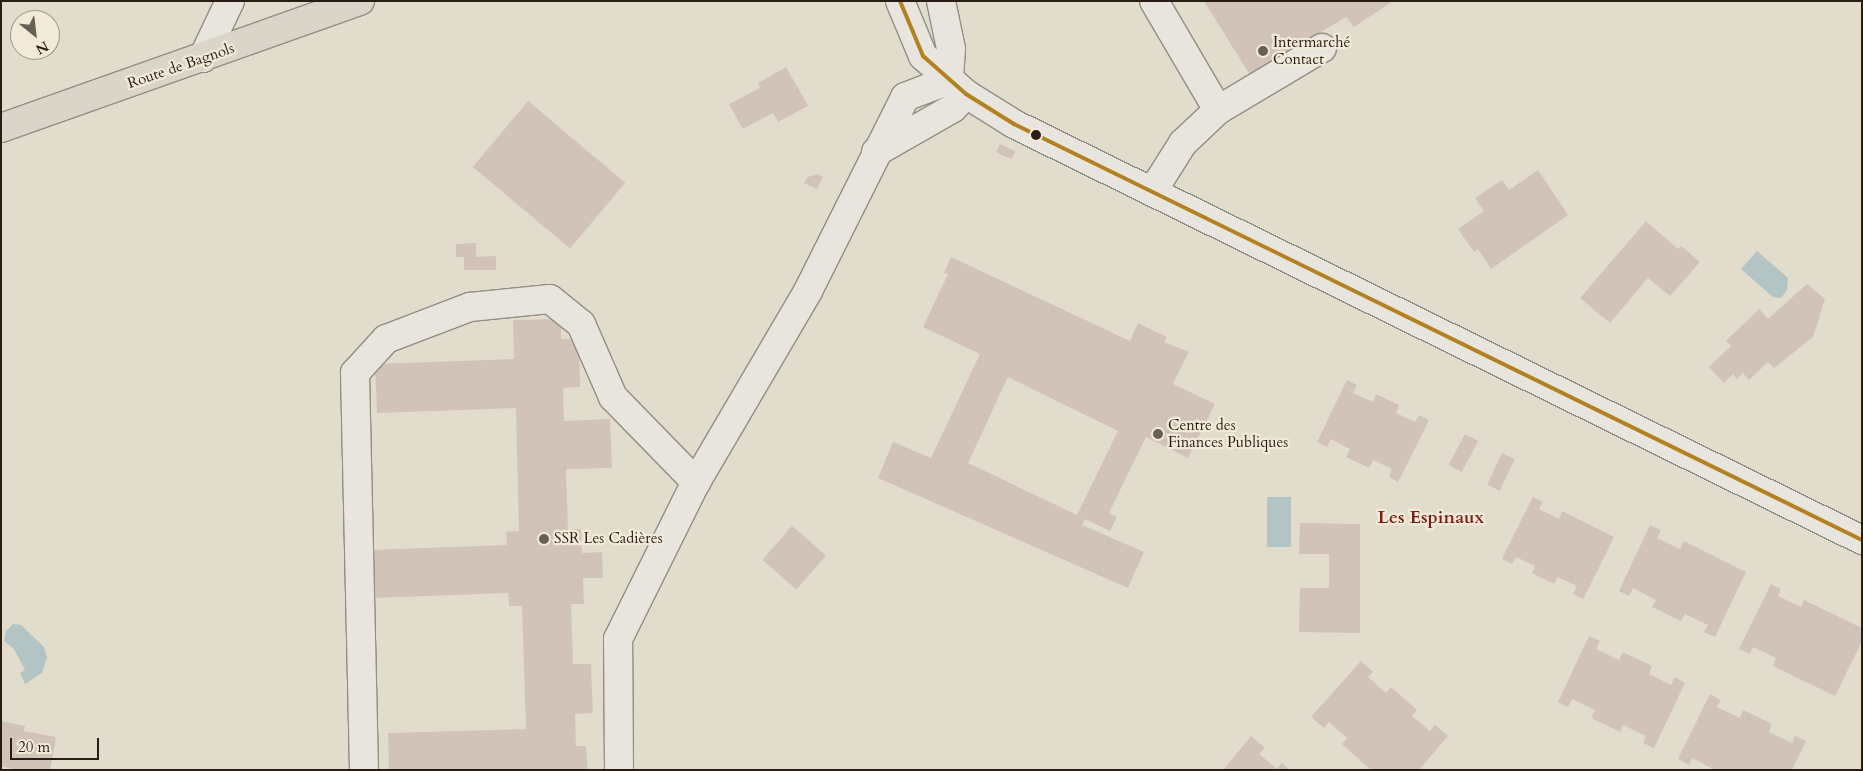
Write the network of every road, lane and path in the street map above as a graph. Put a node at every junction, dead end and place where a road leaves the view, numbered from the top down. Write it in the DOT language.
graph roads {
  1 [pos="230,1"];
  2 [pos="360,1"];
  3 [pos="900,1"];
  4 [pos="941,1"];
  5 [pos="1154,1"];
  6 [pos="1322,48"];
  7 [pos="204,58"];
  8 [pos="958,87"];
  9 [pos="1218,110"];
  10 [pos="1,128"];
  11 [pos="1152,192"];
  12 [pos="696,482"];
  13 [pos="1862,540"];
  14 [pos="364,770"];
  15 [pos="619,770"];
  1 -- 7 [label="street"];
  2 -- 7 [label="main road, Route de Bagnols"];
  3 -- 8 [label="street"];
  4 -- 8 [label="street"];
  5 -- 9 [label="street"];
  6 -- 9 [label="street"];
  7 -- 10 [label="main road, Route de Bagnols"];
  8 -- 11 [label="street"];
  8 -- 12 [label="street"];
  9 -- 11 [label="street"];
  11 -- 13 [label="street"];
  12 -- 14 [label="street"];
  12 -- 15 [label="street"];
}
